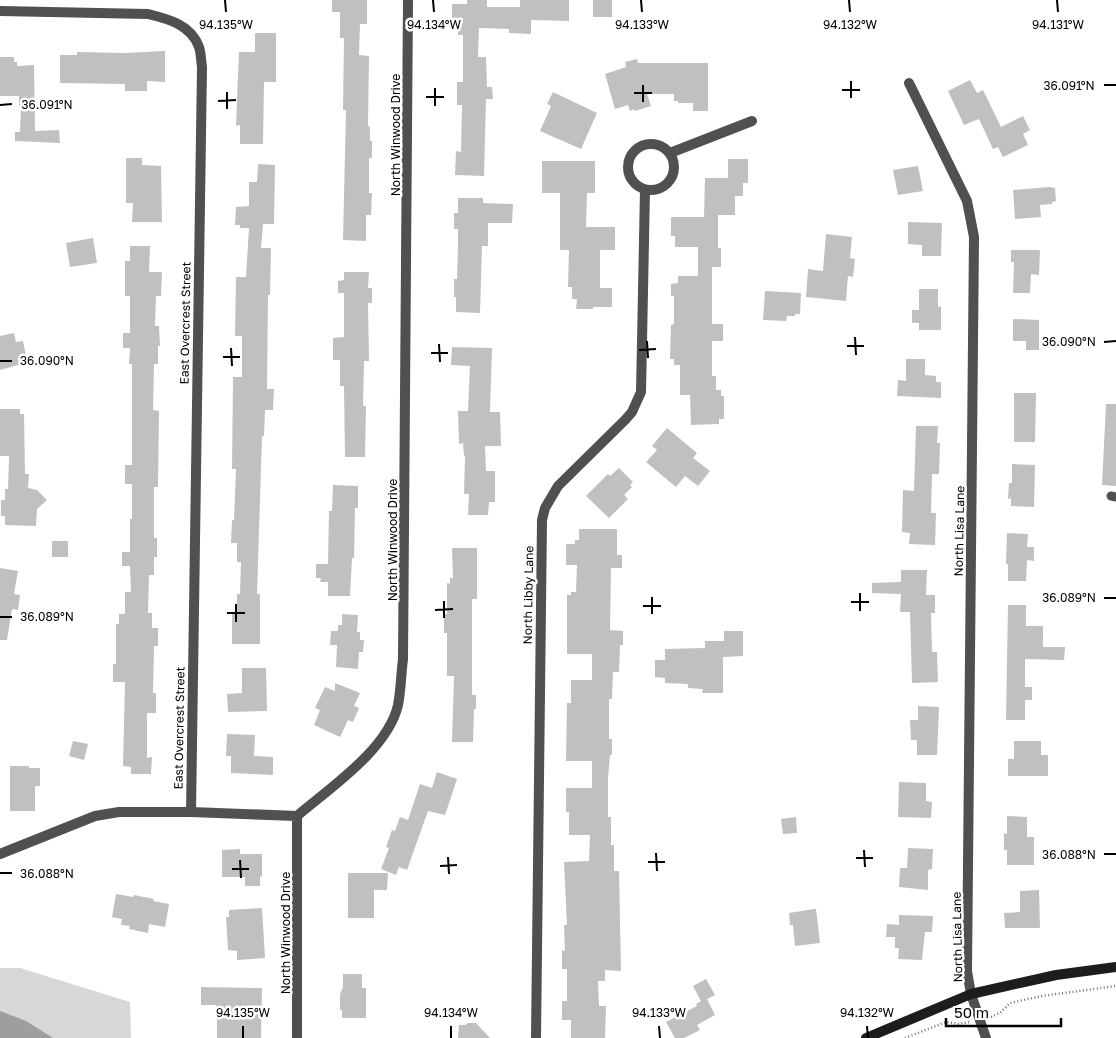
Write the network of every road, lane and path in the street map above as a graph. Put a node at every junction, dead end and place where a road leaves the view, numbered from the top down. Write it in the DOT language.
graph roads {
  1 [pos="408,0"];
  2 [pos="0,11"];
  3 [pos="909,82"];
  4 [pos="752,121"];
  5 [pos="670,152"];
  6 [pos="645,190"];
  7 [pos="191,812"];
  8 [pos="297,816"];
  9 [pos="0,854"];
  10 [pos="1116,967"];
  11 [pos="1116,986"];
  12 [pos="971,994"];
  13 [pos="990,1017"];
  14 [pos="969,1022"];
  15 [pos="297,1038"];
  16 [pos="536,1038"];
  17 [pos="866,1038"];
  18 [pos="904,1038"];
  19 [pos="986,1038"];
  1 -- 8 [label="street, North Winwood Drive"];
  2 -- 7 [label="street, East Overcrest Street"];
  3 -- 12 [label="street, North Lisa Lane"];
  4 -- 5 [label="street"];
  5 -- 6 [label="street"];
  5 -- 6 [label="street"];
  6 -- 16 [label="street, North Libby Lane"];
  7 -- 8 [label="street"];
  7 -- 9 [label="street"];
  8 -- 15 [label="street, North Winwood Drive"];
  10 -- 12 [label="main road"];
  11 -- 13 [label="path"];
  12 -- 17 [label="main road"];
  12 -- 19 [label="street, North Lisa Lane"];
  14 -- 18 [label="path"];
}
